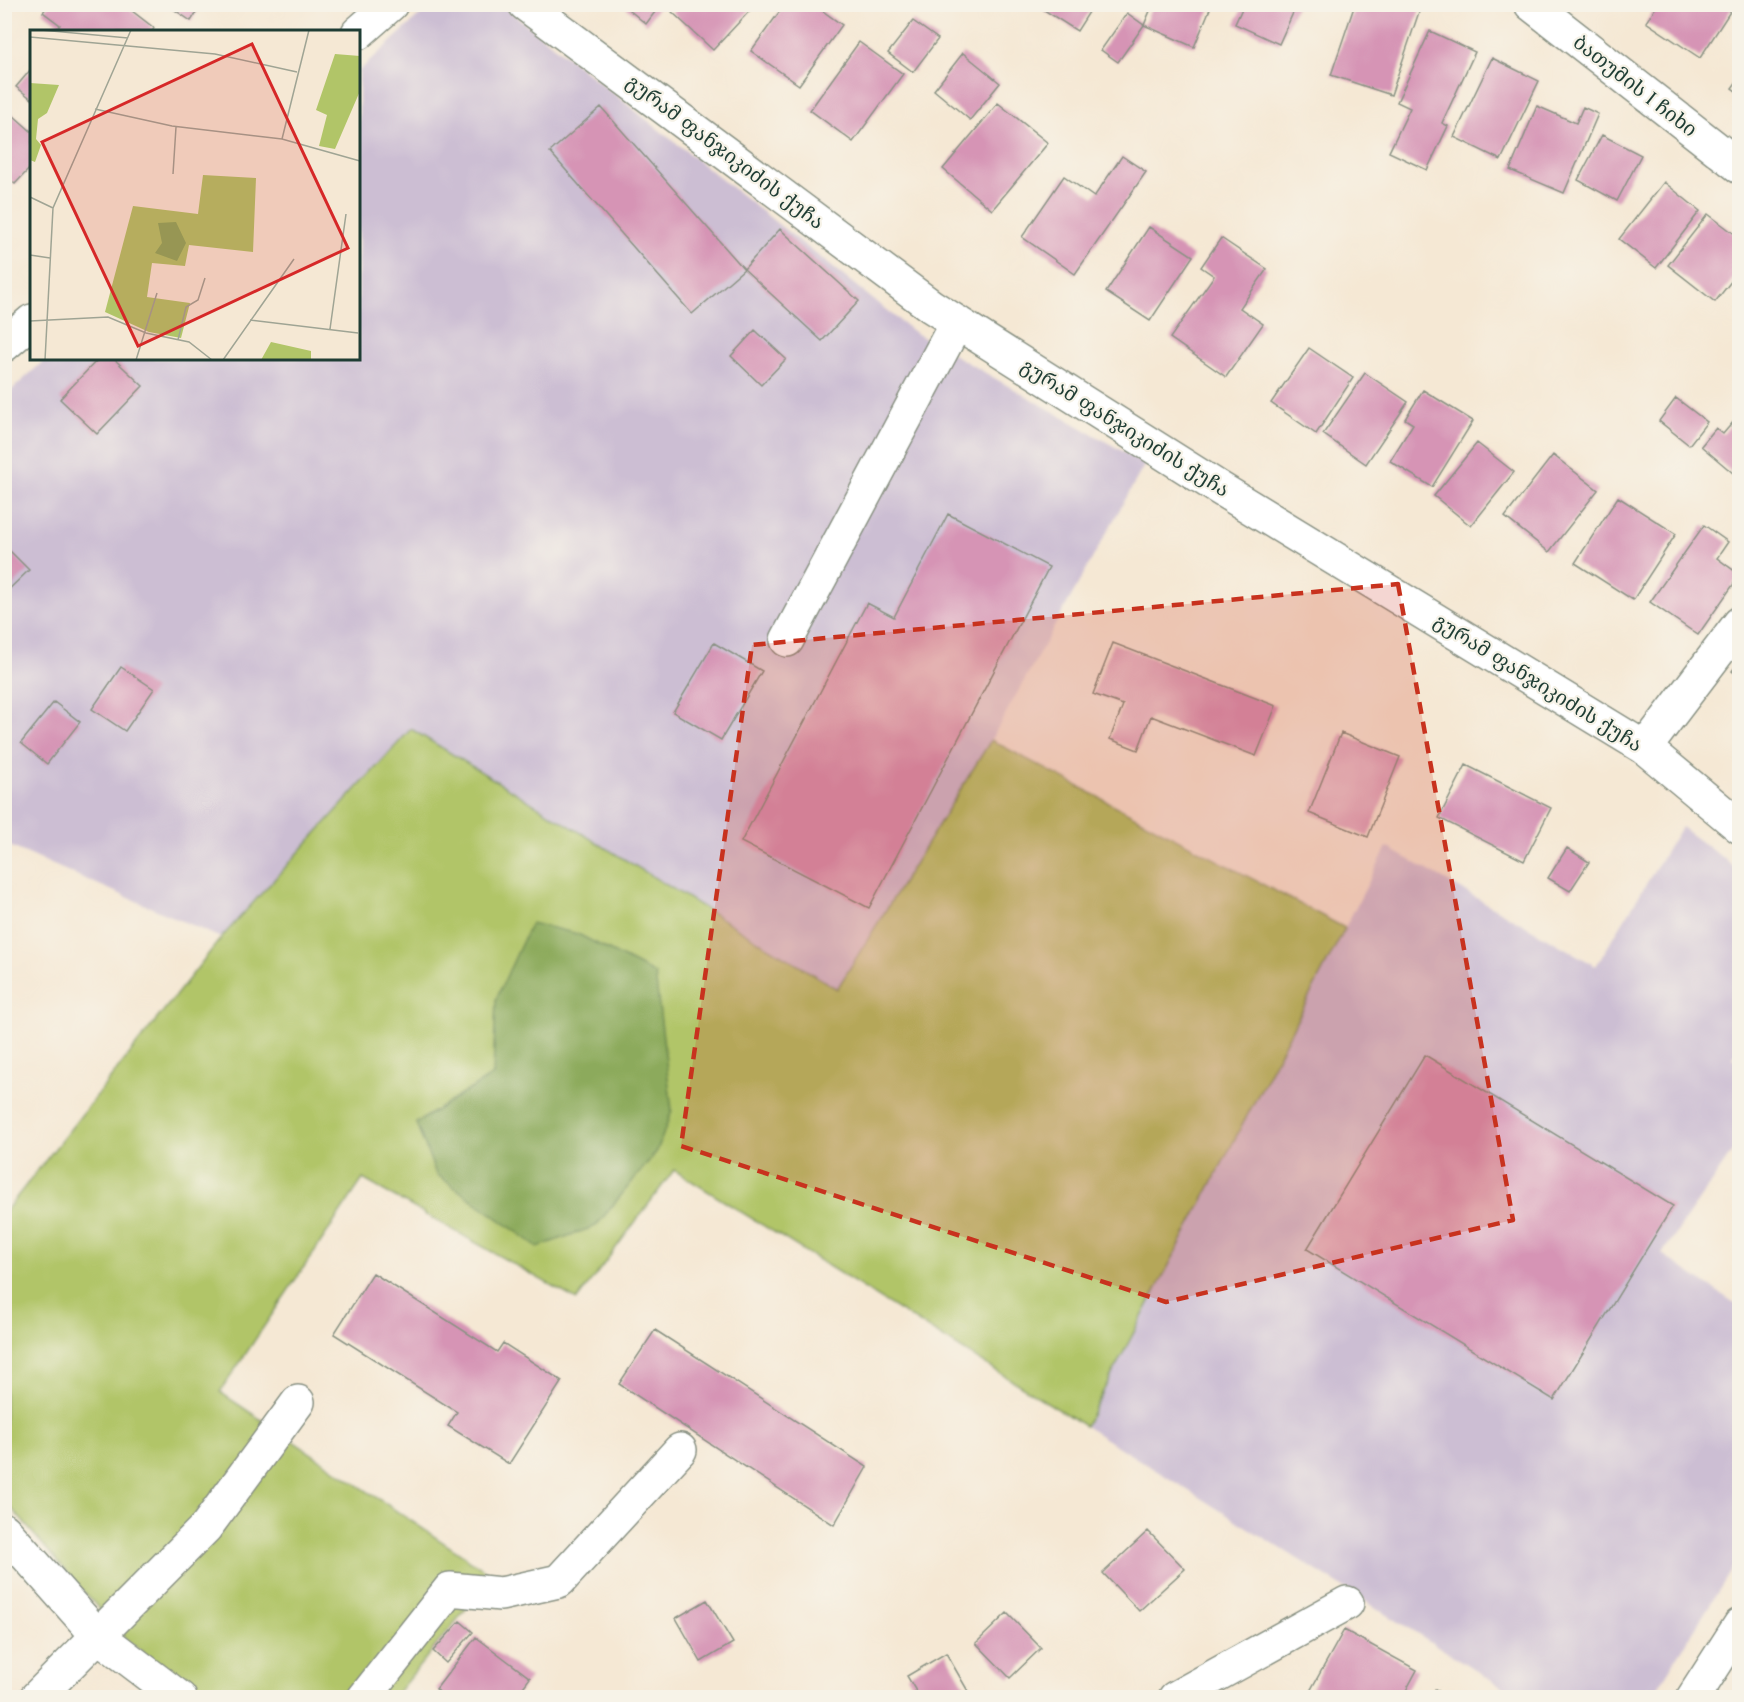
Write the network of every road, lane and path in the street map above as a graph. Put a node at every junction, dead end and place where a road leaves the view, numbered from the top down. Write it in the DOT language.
graph roads {
  1 [pos="391,4"];
  2 [pos="525,4"];
  3 [pos="1531,4"];
  4 [pos="360,31"];
  5 [pos="1740,167"];
  6 [pos="957,322"];
  7 [pos="30,323"];
  8 [pos="4,345"];
  9 [pos="1740,623"];
  10 [pos="787,639"];
  11 [pos="1645,748"];
  12 [pos="1740,827"];
  13 [pos="298,1402"];
  14 [pos="680,1450"];
  15 [pos="4,1530"];
  16 [pos="1347,1602"];
  17 [pos="1740,1625"];
  18 [pos="98,1636"];
  19 [pos="36,1698"];
  20 [pos="180,1698"];
  21 [pos="364,1698"];
  22 [pos="1175,1698"];
  23 [pos="1693,1698"];
  1 -- 4 [label="street"];
  2 -- 6 [label="street, გურამ ფანჯიკიძის ქუჩა"];
  3 -- 5 [label="street, ბათუმის I ჩიხი"];
  6 -- 10 [label="street"];
  6 -- 11 [label="street, გურამ ფანჯიკიძის ქუჩა"];
  7 -- 8 [label="street"];
  9 -- 11 [label="street"];
  11 -- 12 [label="street, გურამ ფანჯიკიძის ქუჩა"];
  13 -- 18 [label="street"];
  14 -- 21 [label="street"];
  15 -- 18 [label="street"];
  16 -- 22 [label="street"];
  17 -- 23 [label="street"];
  18 -- 19 [label="street"];
  18 -- 20 [label="street"];
}
